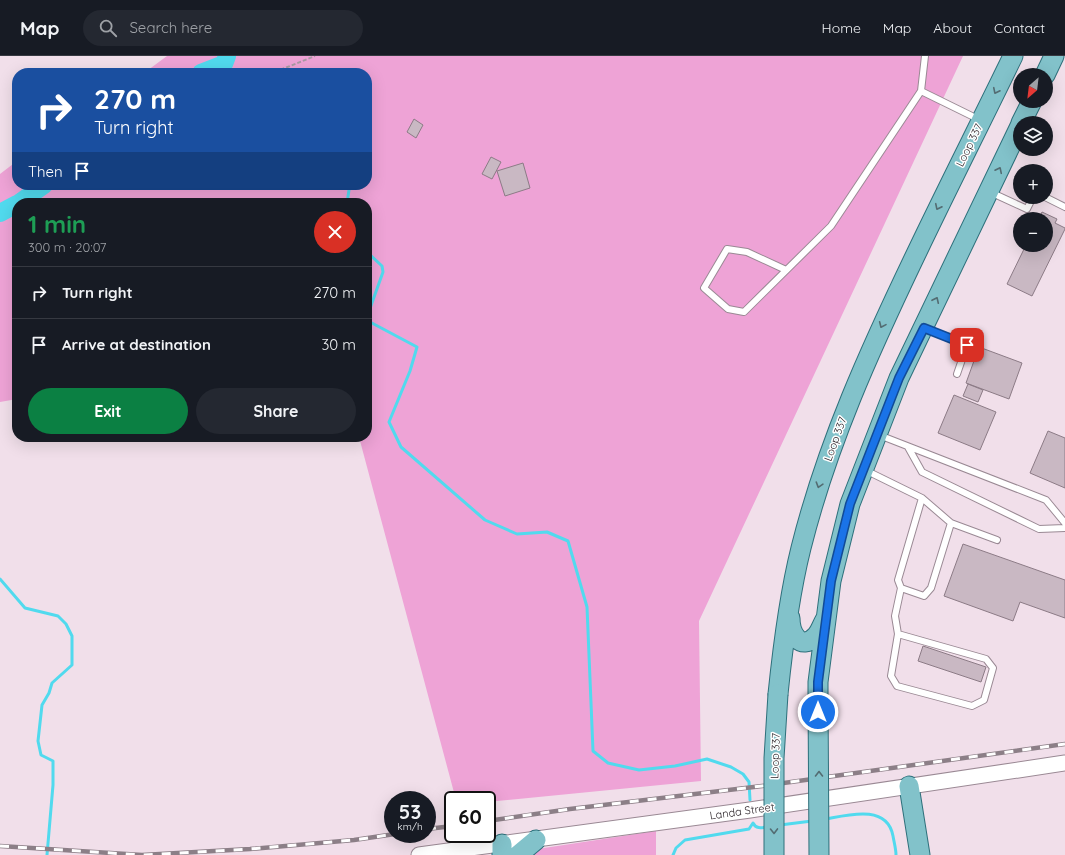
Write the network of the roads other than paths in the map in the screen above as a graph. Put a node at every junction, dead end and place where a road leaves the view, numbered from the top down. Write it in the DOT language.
graph roads {
  1 [pos="925,56"];
  2 [pos="1013,56"];
  3 [pos="1054,56"];
  4 [pos="1048,68"];
  5 [pos="921,91"];
  6 [pos="981,120"];
  7 [pos="1013,140"];
  8 [pos="988,192"];
  9 [pos="1053,201"];
  10 [pos="1013,203"];
  11 [pos="1016,204"];
  12 [pos="1030,204"];
  13 [pos="1065,207"];
  14 [pos="786,270"];
  15 [pos="924,328"];
  16 [pos="957,374"];
  17 [pos="878,434"];
  18 [pos="908,447"];
  19 [pos="864,470"];
  20 [pos="922,498"];
  21 [pos="951,523"];
  22 [pos="1065,523"];
  23 [pos="1065,528"];
  24 [pos="997,540"];
  25 [pos="901,588"];
  26 [pos="790,604"];
  27 [pos="826,617"];
  28 [pos="898,634"];
  29 [pos="1065,763"];
  30 [pos="909,786"];
  31 [pos="536,840"];
  32 [pos="502,850"];
  33 [pos="419,855"];
  34 [pos="518,855"];
  35 [pos="774,855"];
  36 [pos="819,855"];
  37 [pos="920,855"];
  1 -- 5 [label="lane"];
  2 -- 6 [label="main road, Loop 337, one-way"];
  3 -- 4 [label="main road"];
  5 -- 6 [label="lane"];
  5 -- 14 [label="lane"];
  6 -- 26 [label="main road, Loop 337, one-way"];
  8 -- 7 [label="main road, one-way"];
  8 -- 10 [label="lane"];
  15 -- 8 [label="main road, one-way"];
  9 -- 13 [label="lane"];
  11 -- 12 [label="lane"];
  14 -- 14 [label="lane"];
  15 -- 16 [label="lane"];
  15 -- 17 [label="main road"];
  17 -- 18 [label="lane"];
  17 -- 19 [label="main road"];
  18 -- 22 [label="lane"];
  18 -- 23 [label="lane"];
  19 -- 20 [label="lane"];
  19 -- 27 [label="main road"];
  20 -- 21 [label="lane"];
  20 -- 25 [label="lane"];
  21 -- 24 [label="lane"];
  21 -- 25 [label="lane"];
  25 -- 28 [label="lane"];
  26 -- 27 [label="main road"];
  26 -- 35 [label="main road, Loop 337, one-way, bridge"];
  36 -- 27 [label="main road, one-way, bridge"];
  28 -- 28 [label="lane"];
  29 -- 30 [label="street, Landa Street"];
  30 -- 31 [label="street, Landa Street"];
  30 -- 37 [label="main road"];
  31 -- 32 [label="street, Landa Street"];
  31 -- 34 [label="main road"];
  32 -- 33 [label="street, Landa Street"];
}
